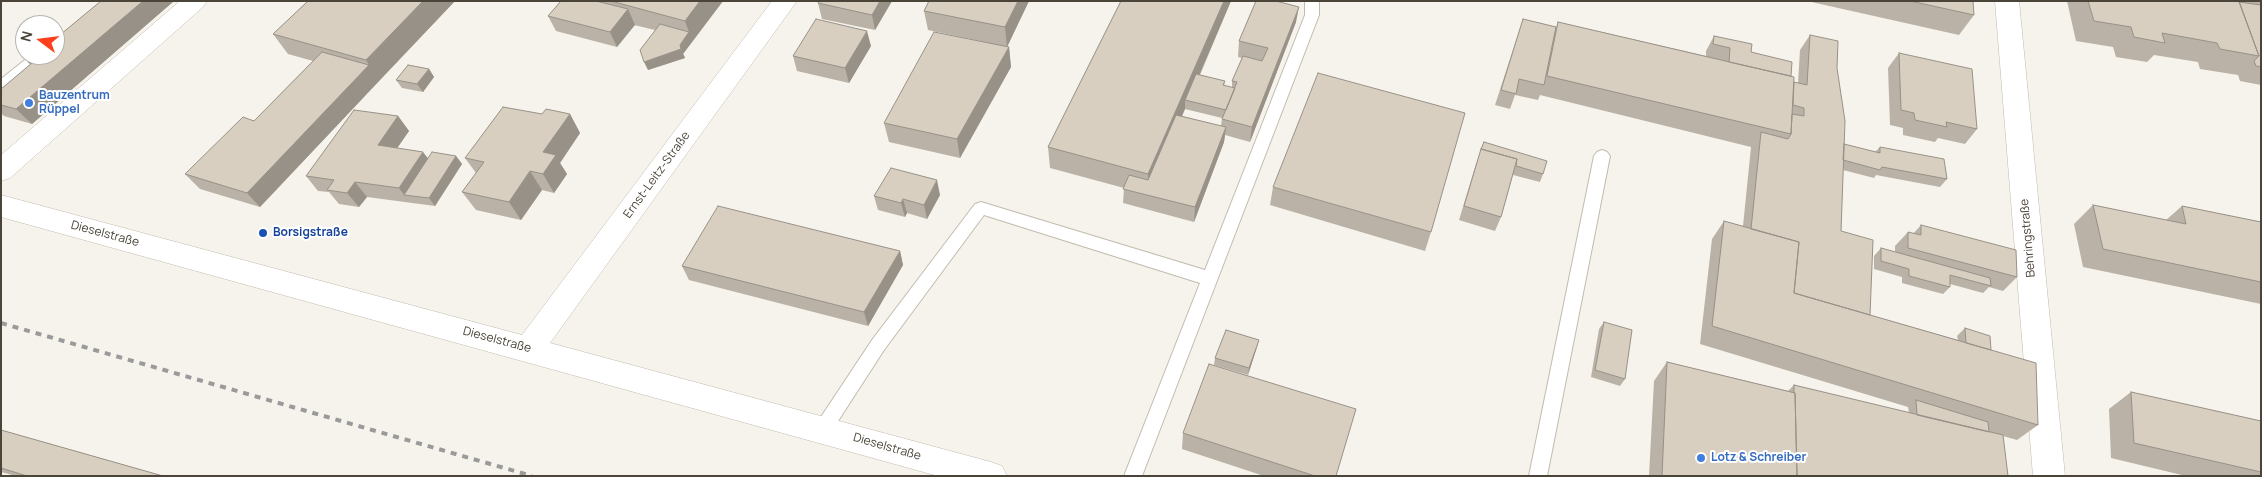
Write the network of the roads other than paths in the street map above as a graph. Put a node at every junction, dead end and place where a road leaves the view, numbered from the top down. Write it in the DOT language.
graph roads {
  1 [pos="195,1"];
  2 [pos="785,1"];
  3 [pos="1312,1"];
  4 [pos="2007,1"];
  5 [pos="28,65"];
  6 [pos="1,87"];
  7 [pos="1602,156"];
  8 [pos="1,172"];
  9 [pos="1,206"];
  10 [pos="1210,279"];
  11 [pos="530,348"];
  12 [pos="823,429"];
  13 [pos="991,476"];
  14 [pos="1133,476"];
  15 [pos="1538,476"];
  16 [pos="2049,476"];
  1 -- 8 [label="street"];
  2 -- 11 [label="street, Ernst-Leitz-Straße"];
  3 -- 10 [label="lane"];
  4 -- 16 [label="street, Behringstraße"];
  5 -- 6 [label="lane"];
  7 -- 15 [label="lane"];
  9 -- 11 [label="street, Dieselstraße"];
  10 -- 12 [label="lane"];
  10 -- 14 [label="lane"];
  11 -- 12 [label="street, Dieselstraße"];
  12 -- 13 [label="street, Dieselstraße"];
}
